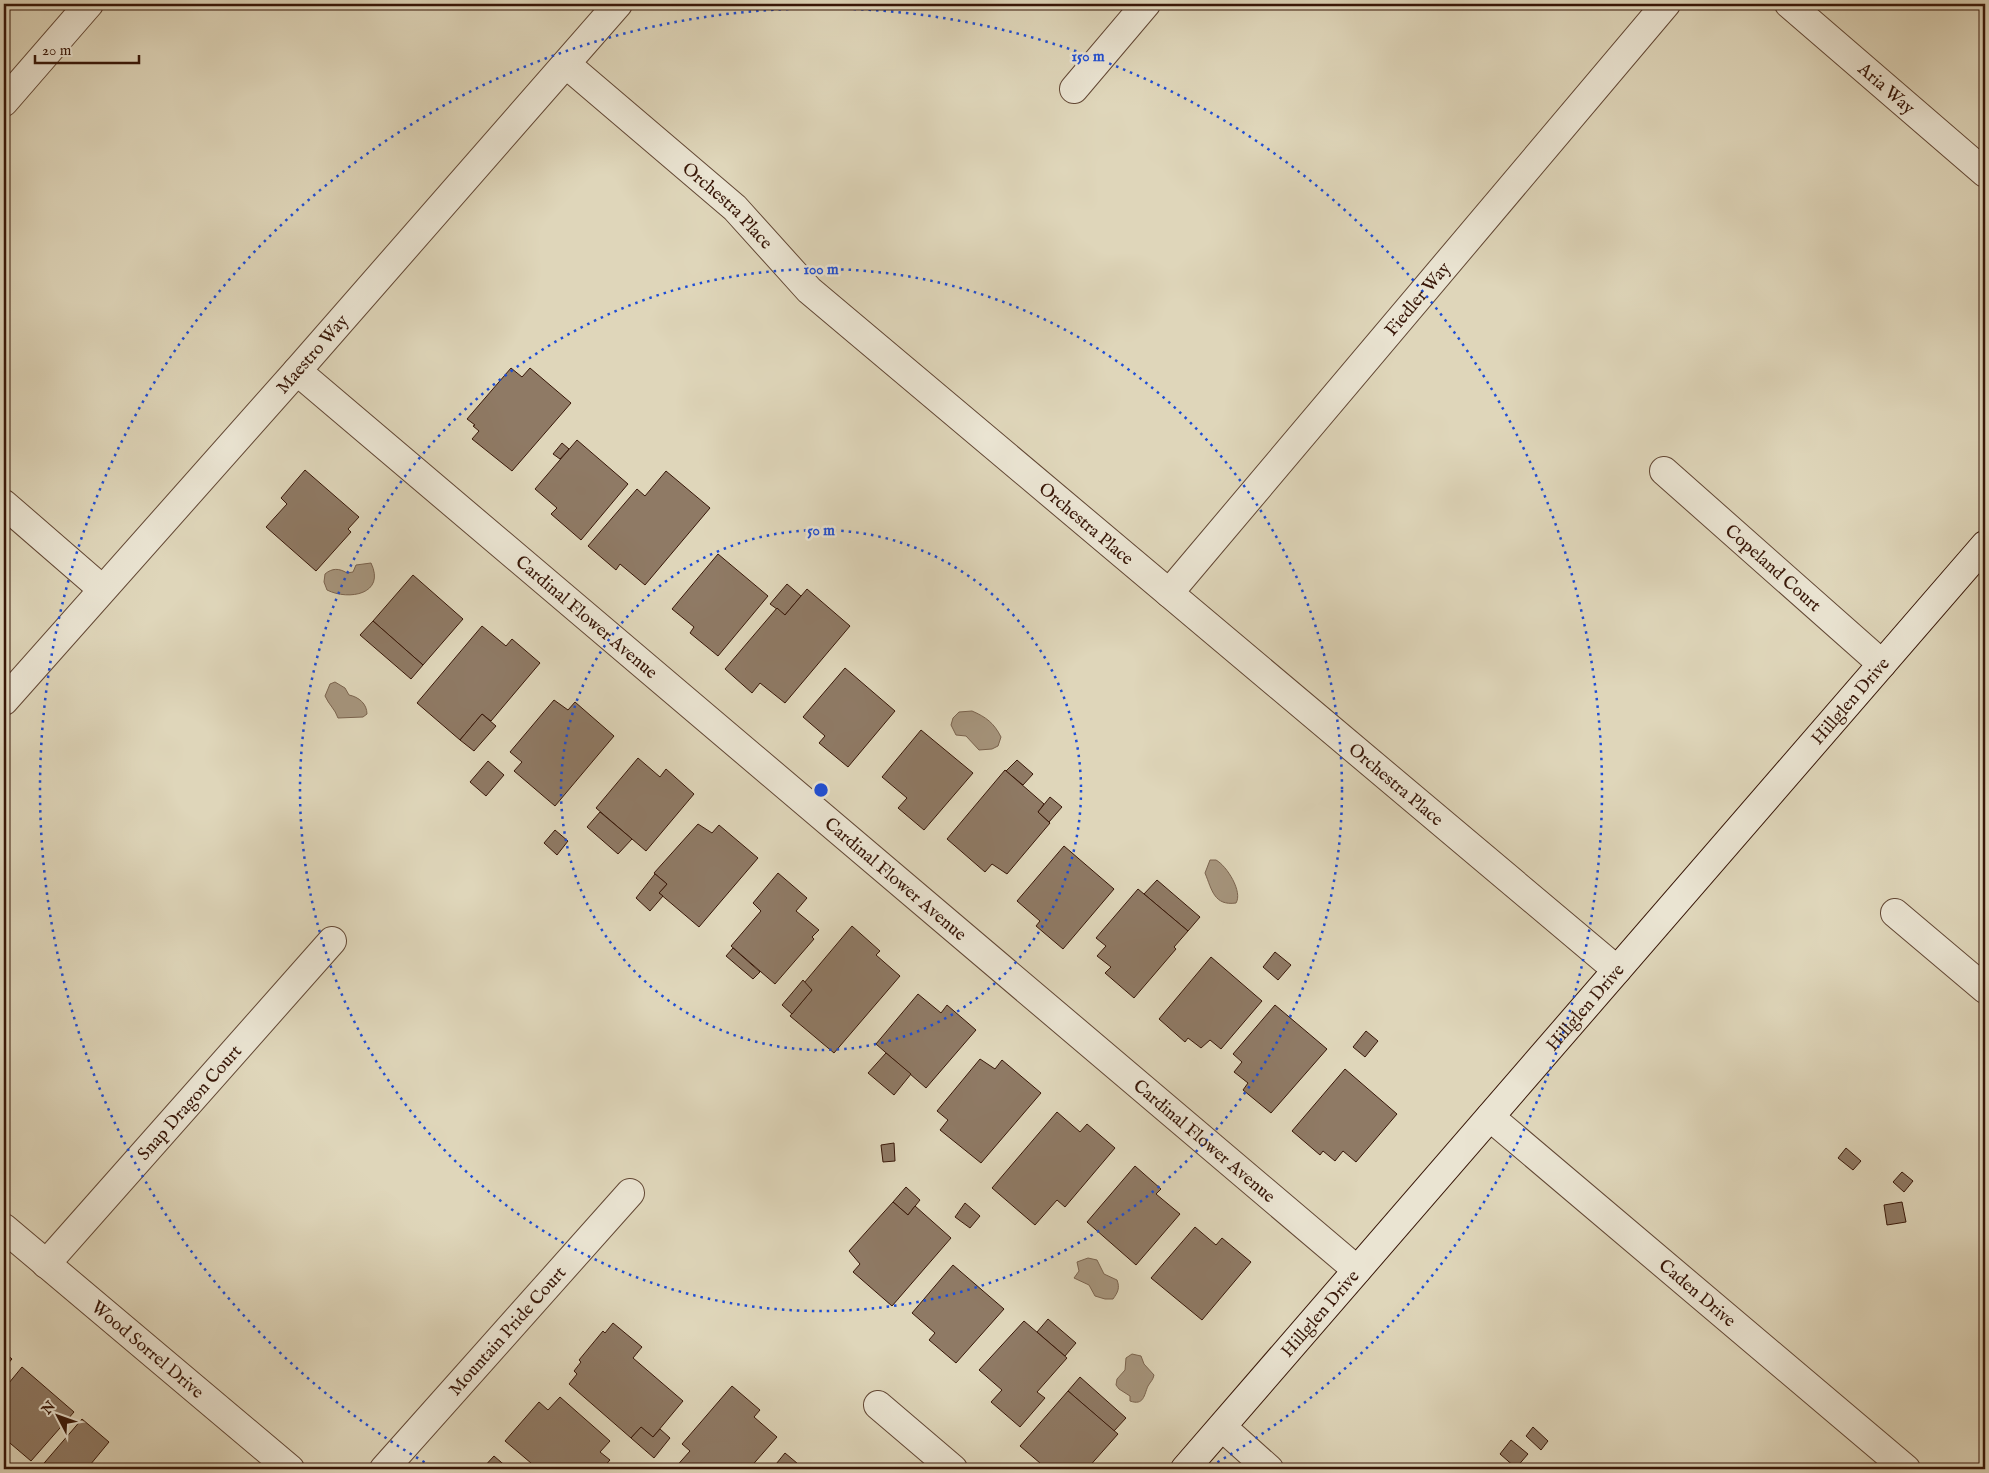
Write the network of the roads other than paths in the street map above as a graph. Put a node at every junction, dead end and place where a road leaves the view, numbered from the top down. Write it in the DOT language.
graph roads {
  1 [pos="89,4"];
  2 [pos="618,4"];
  3 [pos="1146,4"];
  4 [pos="1666,4"];
  5 [pos="1789,4"];
  6 [pos="566,64"];
  7 [pos="1074,89"];
  8 [pos="4,102"];
  9 [pos="1985,173"];
  10 [pos="297,371"];
  11 [pos="1664,471"];
  12 [pos="4,504"];
  13 [pos="1985,545"];
  14 [pos="102,589"];
  15 [pos="1169,593"];
  16 [pos="1882,664"];
  17 [pos="4,701"];
  18 [pos="1895,912"];
  19 [pos="332,941"];
  20 [pos="1617,970"];
  21 [pos="1985,989"];
  22 [pos="1490,1117"];
  23 [pos="630,1193"];
  24 [pos="4,1228"];
  25 [pos="46,1264"];
  26 [pos="1357,1270"];
  27 [pos="878,1405"];
  28 [pos="1222,1427"];
  29 [pos="290,1469"];
  30 [pos="384,1469"];
  31 [pos="953,1469"];
  32 [pos="1185,1469"];
  33 [pos="1269,1469"];
  34 [pos="1906,1469"];
  1 -- 8 [label="street"];
  2 -- 6 [label="street, Maestro Way"];
  3 -- 7 [label="street"];
  4 -- 15 [label="street, Fiedler Way"];
  5 -- 9 [label="street, Aria Way"];
  6 -- 10 [label="street, Maestro Way"];
  6 -- 15 [label="street, Orchestra Place"];
  10 -- 14 [label="street, Maestro Way"];
  10 -- 26 [label="street, Cardinal Flower Avenue"];
  11 -- 16 [label="street, Copeland Court"];
  12 -- 14 [label="street"];
  13 -- 16 [label="street, Hillglen Drive"];
  14 -- 17 [label="street, Maestro Way"];
  15 -- 20 [label="street, Orchestra Place"];
  16 -- 20 [label="street, Hillglen Drive"];
  18 -- 21 [label="street"];
  19 -- 25 [label="street, Snap Dragon Court"];
  20 -- 22 [label="street, Hillglen Drive"];
  22 -- 26 [label="street, Hillglen Drive"];
  22 -- 34 [label="street, Caden Drive"];
  23 -- 30 [label="street, Mountain Pride Court"];
  24 -- 25 [label="street, Wood Sorrel Drive"];
  25 -- 29 [label="street, Wood Sorrel Drive"];
  26 -- 28 [label="street, Hillglen Drive"];
  27 -- 31 [label="street"];
  28 -- 32 [label="street, Hillglen Drive"];
  28 -- 33 [label="street"];
}
